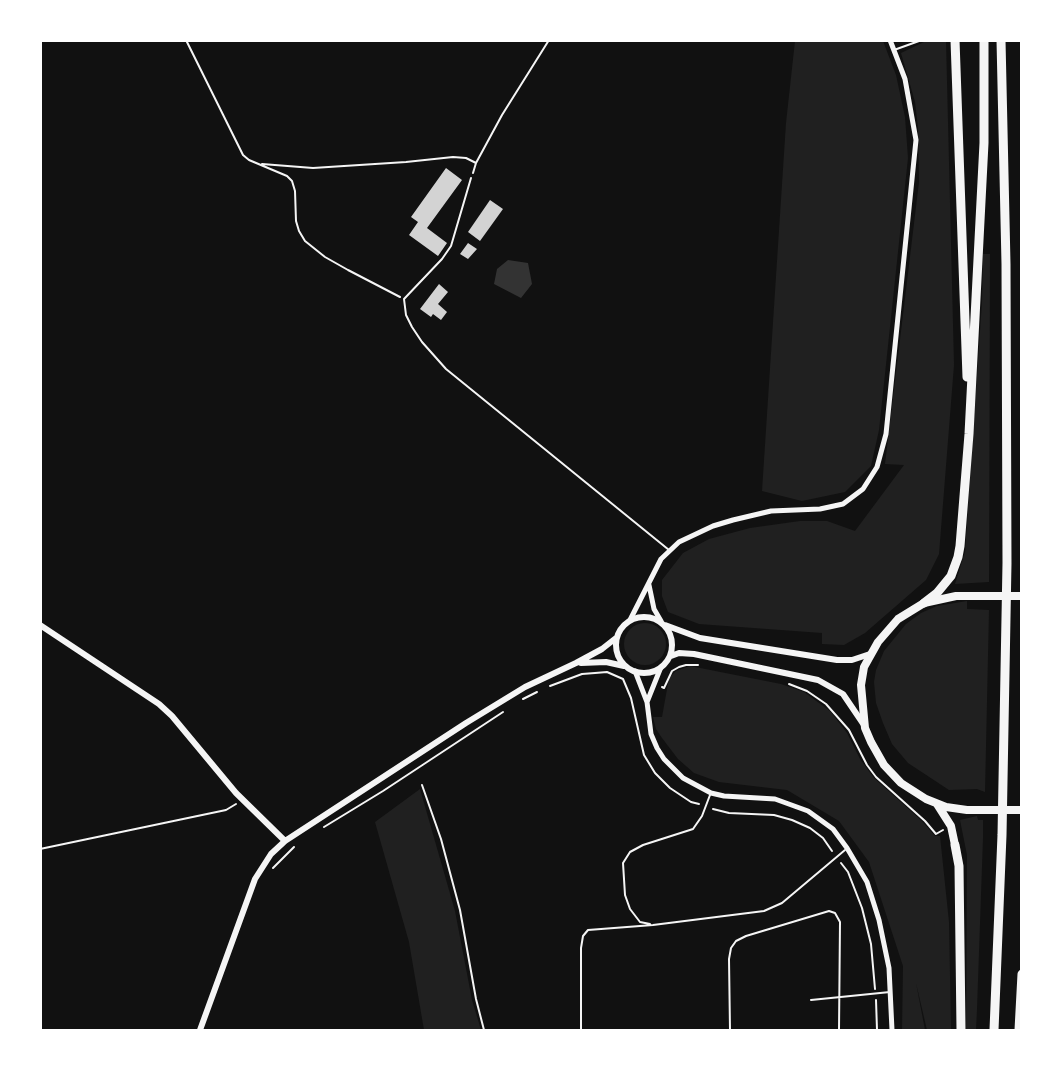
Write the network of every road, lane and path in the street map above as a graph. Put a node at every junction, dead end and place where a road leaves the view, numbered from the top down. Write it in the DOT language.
graph roads {
  1 [pos="186,40"];
  2 [pos="549,40"];
  3 [pos="890,40"];
  4 [pos="955,40"];
  5 [pos="984,40"];
  6 [pos="1001,40"];
  7 [pos="919,41"];
  8 [pos="894,50"];
  9 [pos="256,163"];
  10 [pos="476,163"];
  11 [pos="471,178"];
  12 [pos="404,299"];
  13 [pos="969,434"];
  14 [pos="669,550"];
  15 [pos="649,584"];
  16 [pos="1022,596"];
  17 [pos="924,603"];
  18 [pos="630,620"];
  19 [pos="663,623"];
  20 [pos="40,625"];
  21 [pos="616,638"];
  22 [pos="870,653"];
  23 [pos="671,656"];
  24 [pos="576,663"];
  25 [pos="699,665"];
  26 [pos="627,668"];
  27 [pos="662,668"];
  28 [pos="634,671"];
  29 [pos="607,672"];
  30 [pos="781,682"];
  31 [pos="664,688"];
  32 [pos="646,702"];
  33 [pos="514,704"];
  34 [pos="505,711"];
  35 [pos="865,728"];
  36 [pos="422,785"];
  37 [pos="711,793"];
  38 [pos="243,800"];
  39 [pos="936,804"];
  40 [pos="1022,810"];
  41 [pos="719,811"];
  42 [pos="319,830"];
  43 [pos="936,834"];
  44 [pos="823,838"];
  45 [pos="301,841"];
  46 [pos="285,842"];
  47 [pos="955,845"];
  48 [pos="848,848"];
  49 [pos="40,849"];
  50 [pos="848,872"];
  51 [pos="269,875"];
  52 [pos="653,925"];
  53 [pos="1022,974"];
  54 [pos="875,985"];
  55 [pos="890,992"];
  56 [pos="839,998"];
  57 [pos="811,1000"];
  58 [pos="876,1004"];
  59 [pos="200,1030"];
  60 [pos="484,1030"];
  61 [pos="581,1030"];
  62 [pos="730,1030"];
  63 [pos="839,1030"];
  64 [pos="877,1030"];
  65 [pos="892,1030"];
  66 [pos="961,1030"];
  67 [pos="994,1030"];
  68 [pos="1019,1030"];
  1 -- 9 [label="path"];
  2 -- 10 [label="path"];
  3 -- 8 [label="street"];
  4 -- 13 [label="highway"];
  5 -- 13 [label="highway"];
  6 -- 67 [label="highway"];
  7 -- 8 [label="lane"];
  8 -- 14 [label="street"];
  9 -- 10 [label="path"];
  9 -- 12 [label="path"];
  10 -- 11 [label="path"];
  11 -- 12 [label="lane"];
  12 -- 14 [label="lane"];
  13 -- 17 [label="highway"];
  14 -- 15 [label="street"];
  15 -- 18 [label="street"];
  15 -- 19 [label="street"];
  16 -- 17 [label="main road"];
  17 -- 22 [label="main road"];
  18 -- 19 [label="street"];
  18 -- 21 [label="street"];
  19 -- 22 [label="street"];
  19 -- 23 [label="street"];
  20 -- 38 [label="street"];
  21 -- 24 [label="street"];
  21 -- 26 [label="street"];
  22 -- 35 [label="main road"];
  23 -- 27 [label="street"];
  23 -- 35 [label="street"];
  24 -- 26 [label="street"];
  24 -- 46 [label="street"];
  25 -- 31 [label="path"];
  26 -- 28 [label="street"];
  27 -- 28 [label="street"];
  27 -- 32 [label="street"];
  28 -- 32 [label="street"];
  29 -- 33 [label="path"];
  30 -- 43 [label="path"];
  32 -- 37 [label="street"];
  34 -- 42 [label="path"];
  35 -- 39 [label="main road"];
  36 -- 60 [label="lane"];
  37 -- 48 [label="street"];
  37 -- 52 [label="lane"];
  38 -- 46 [label="street"];
  38 -- 49 [label="path"];
  39 -- 40 [label="main road"];
  39 -- 47 [label="main road"];
  41 -- 44 [label="path"];
  45 -- 51 [label="path"];
  46 -- 59 [label="street"];
  47 -- 66 [label="highway"];
  48 -- 52 [label="lane"];
  48 -- 55 [label="street"];
  50 -- 54 [label="path"];
  52 -- 61 [label="lane"];
  53 -- 68 [label="highway"];
  55 -- 56 [label="lane"];
  55 -- 65 [label="street"];
  56 -- 57 [label="lane"];
  56 -- 62 [label="lane"];
  56 -- 63 [label="lane"];
  58 -- 64 [label="path"];
}
